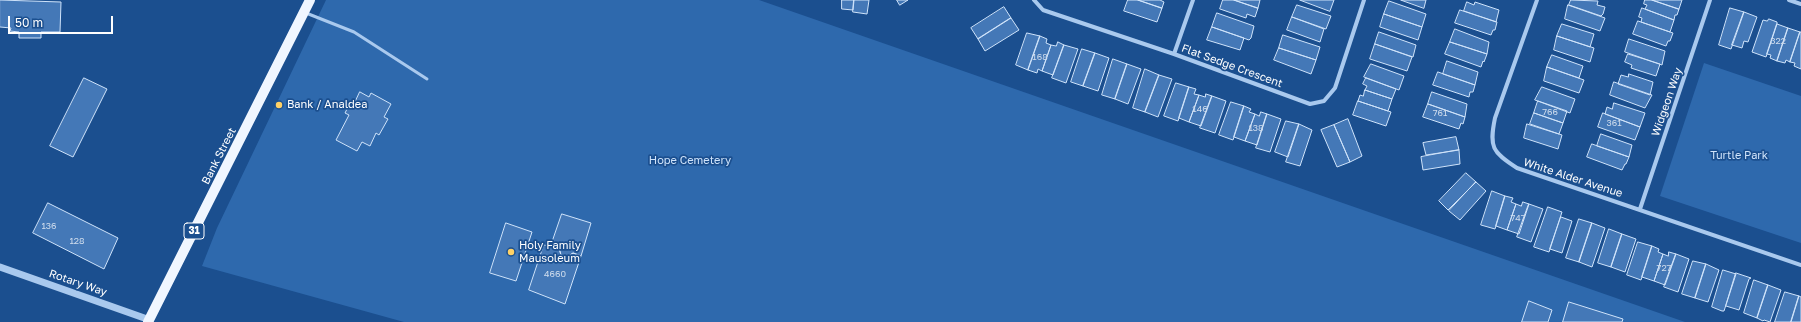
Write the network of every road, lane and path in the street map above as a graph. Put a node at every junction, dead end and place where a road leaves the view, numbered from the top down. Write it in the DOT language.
graph roads {
  1 [pos="310,0"];
  2 [pos="1034,0"];
  3 [pos="1193,0"];
  4 [pos="1364,0"];
  5 [pos="1537,0"];
  6 [pos="1710,0"];
  7 [pos="1789,0"];
  8 [pos="1801,4"];
  9 [pos="304,12"];
  10 [pos="1174,54"];
  11 [pos="427,79"];
  12 [pos="1640,209"];
  13 [pos="1801,265"];
  14 [pos="0,267"];
  15 [pos="149,321"];
  1 -- 9 [label="main road, Bank Street / 31"];
  2 -- 10 [label="street, Flat Sedge Crescent"];
  3 -- 10 [label="street"];
  4 -- 10 [label="street, Flat Sedge Crescent"];
  5 -- 12 [label="street, White Alder Avenue"];
  6 -- 12 [label="street, Widgeon Way"];
  7 -- 8 [label="street"];
  9 -- 11 [label="lane"];
  9 -- 15 [label="main road, Bank Street / 31"];
  12 -- 13 [label="street, White Alder Avenue"];
  14 -- 15 [label="street, Rotary Way"];
}
